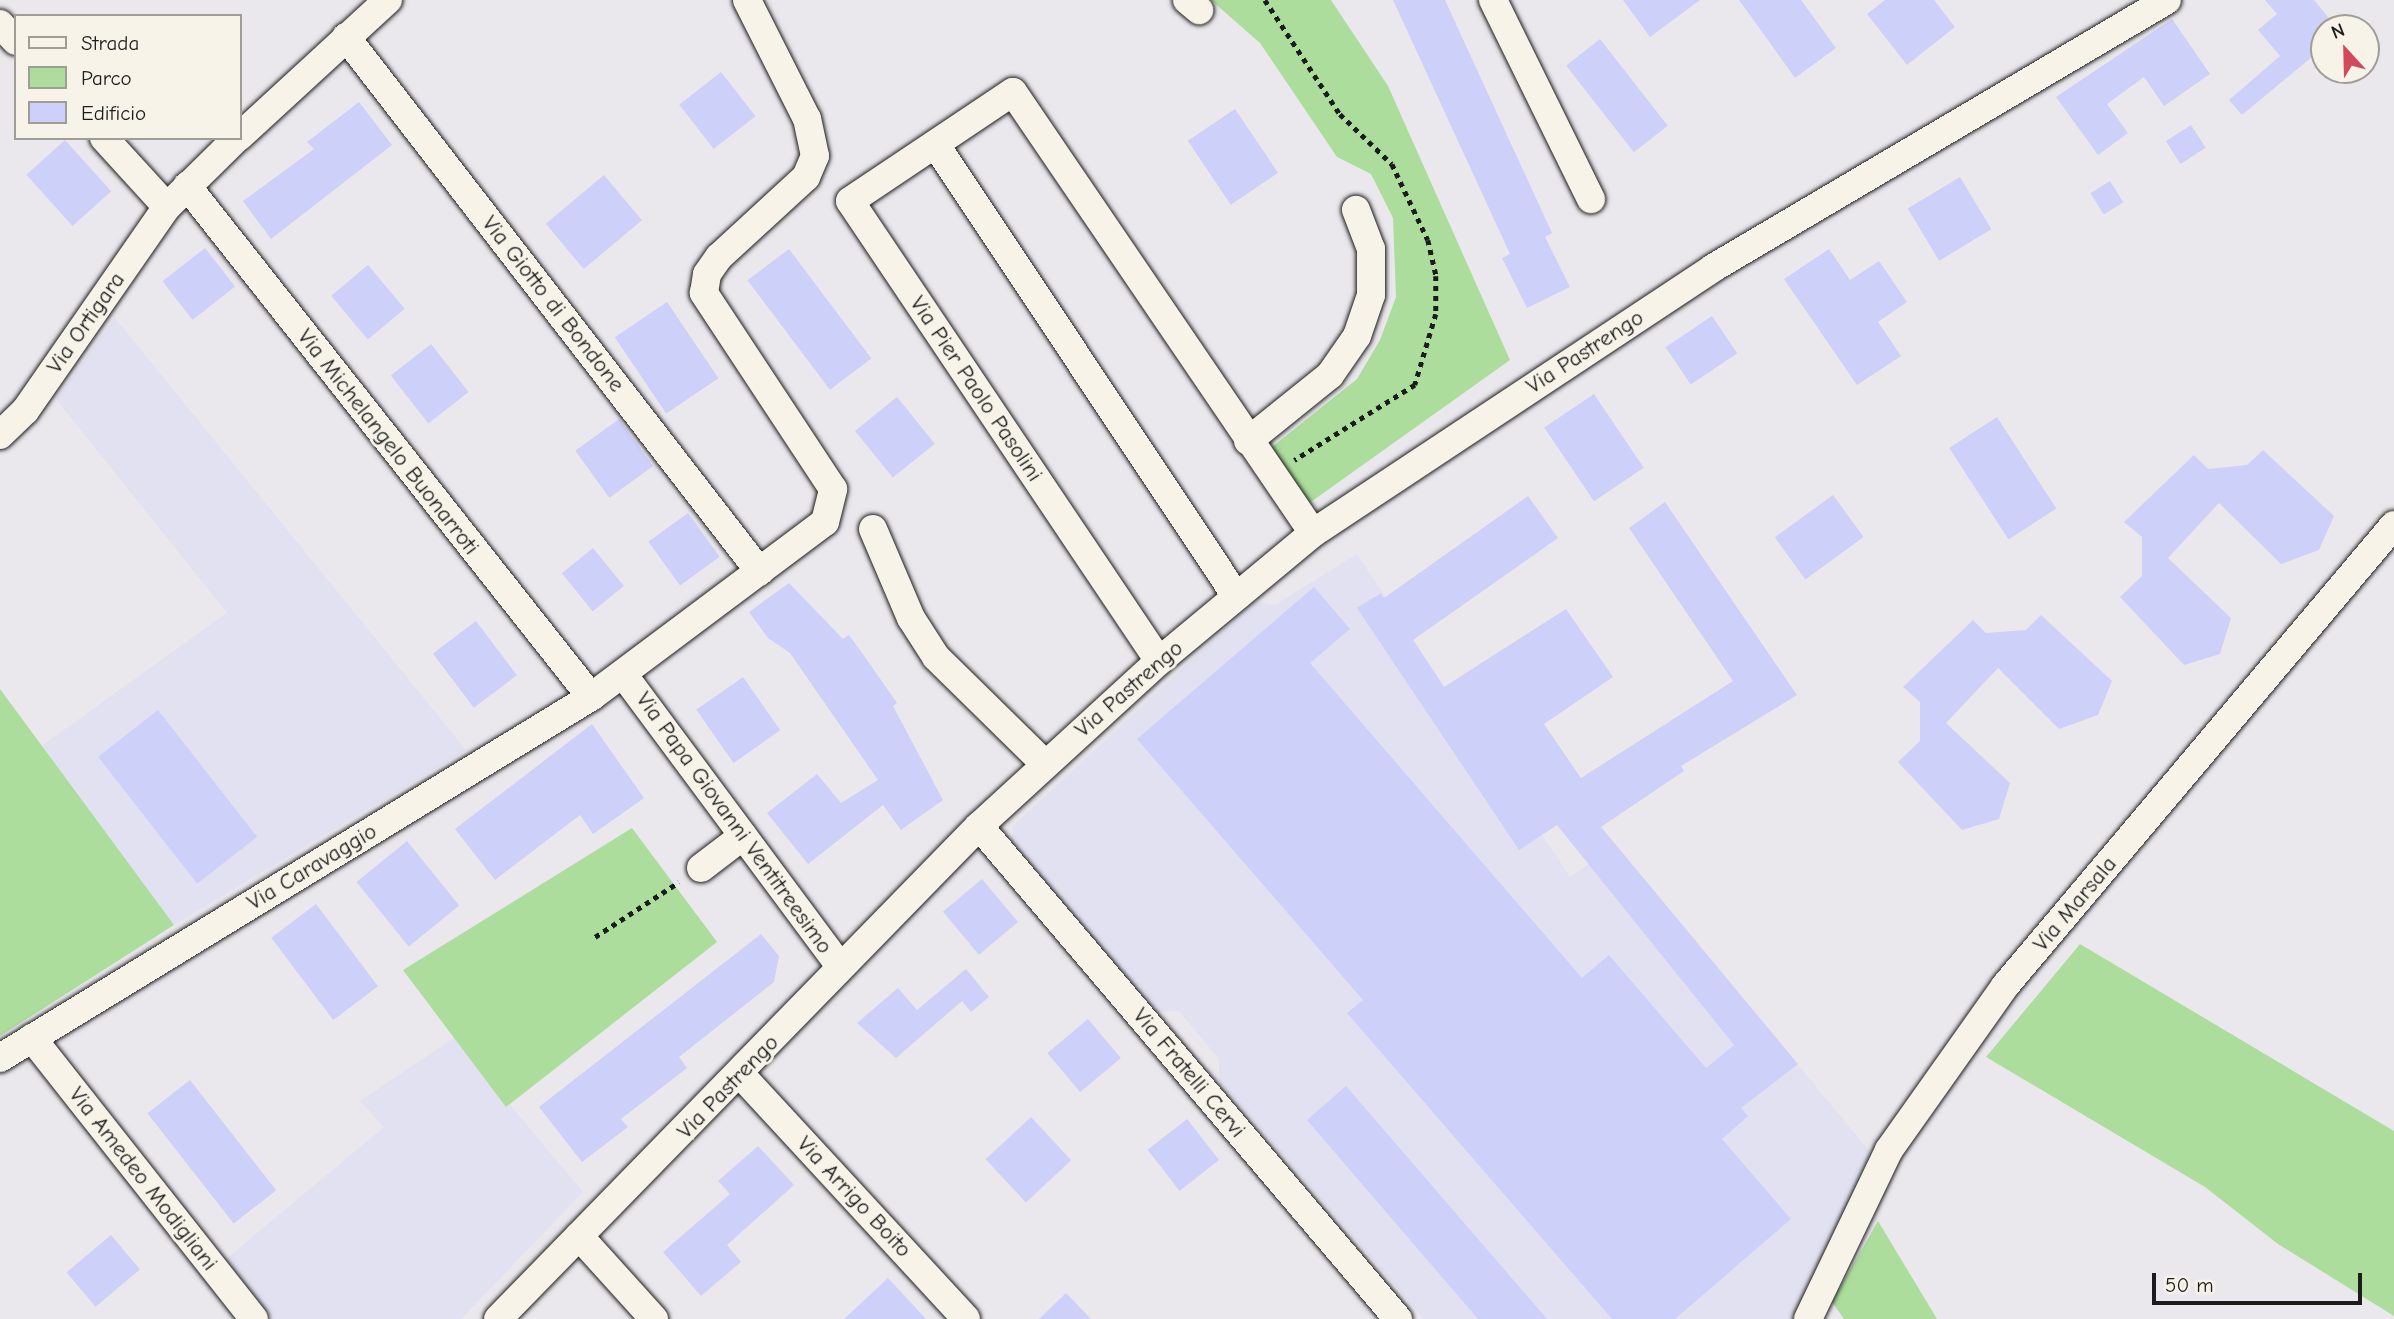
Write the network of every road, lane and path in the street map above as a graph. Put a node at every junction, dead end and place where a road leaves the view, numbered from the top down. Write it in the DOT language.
graph roads {
  1 [pos="388,0"];
  2 [pos="747,0"];
  3 [pos="1493,0"];
  4 [pos="2167,0"];
  5 [pos="0,24"];
  6 [pos="346,37"];
  7 [pos="14,39"];
  8 [pos="242,133"];
  9 [pos="106,140"];
  10 [pos="235,140"];
  11 [pos="936,145"];
  12 [pos="187,186"];
  13 [pos="1591,199"];
  14 [pos="167,207"];
  15 [pos="1356,210"];
  16 [pos="0,435"];
  17 [pos="1248,441"];
  18 [pos="2394,525"];
  19 [pos="873,528"];
  20 [pos="1313,533"];
  21 [pos="760,572"];
  22 [pos="1236,596"];
  23 [pos="1159,661"];
  24 [pos="623,674"];
  25 [pos="590,697"];
  26 [pos="1045,764"];
  27 [pos="979,827"];
  28 [pos="743,836"];
  29 [pos="701,868"];
  30 [pos="595,937"];
  31 [pos="840,966"];
  32 [pos="32,1038"];
  33 [pos="0,1058"];
  34 [pos="742,1076"];
  35 [pos="579,1236"];
  36 [pos="254,1319"];
  37 [pos="498,1319"];
  38 [pos="654,1319"];
  39 [pos="966,1319"];
  40 [pos="1398,1319"];
  41 [pos="1808,1319"];
  1 -- 6 [label="street, Via Ortigara"];
  2 -- 21 [label="street, Via Papa Giovanni Ventitreesimo"];
  3 -- 13 [label="street"];
  4 -- 20 [label="street, Via Pastrengo"];
  5 -- 7 [label="street"];
  6 -- 8 [label="street, Via Ortigara"];
  6 -- 21 [label="street, Via Giotto di Bondone"];
  9 -- 14 [label="street"];
  10 -- 12 [label="street, Via Ortigara"];
  11 -- 17 [label="street, Via Pier Paolo Pasolini"];
  11 -- 22 [label="street"];
  11 -- 23 [label="street, Via Pier Paolo Pasolini"];
  12 -- 14 [label="street, Via Ortigara"];
  12 -- 25 [label="street, Via Michelangelo Buonarroti"];
  14 -- 16 [label="street, Via Ortigara"];
  15 -- 17 [label="street"];
  17 -- 20 [label="street, Via Pier Paolo Pasolini"];
  18 -- 41 [label="street, Via Marsala"];
  19 -- 26 [label="street"];
  20 -- 22 [label="street, Via Pastrengo"];
  21 -- 24 [label="street, Via Papa Giovanni Ventitreesimo"];
  22 -- 23 [label="street, Via Pastrengo"];
  23 -- 26 [label="street, Via Pastrengo"];
  24 -- 25 [label="street, Via Caravaggio"];
  24 -- 28 [label="street, Via Papa Giovanni Ventitreesimo"];
  25 -- 32 [label="street, Via Caravaggio"];
  26 -- 27 [label="street, Via Pastrengo"];
  27 -- 31 [label="street, Via Pastrengo"];
  27 -- 40 [label="street, Via Fratelli Cervi"];
  28 -- 29 [label="street"];
  28 -- 31 [label="street, Via Papa Giovanni Ventitreesimo"];
  29 -- 30 [label="path"];
  31 -- 34 [label="street, Via Pastrengo"];
  32 -- 33 [label="street, Via Caravaggio"];
  32 -- 36 [label="street, Via Amedeo Modigliani"];
  34 -- 35 [label="street, Via Pastrengo"];
  34 -- 39 [label="street, Via Arrigo Boito"];
  35 -- 37 [label="street, Via Pastrengo"];
  35 -- 38 [label="street"];
}
